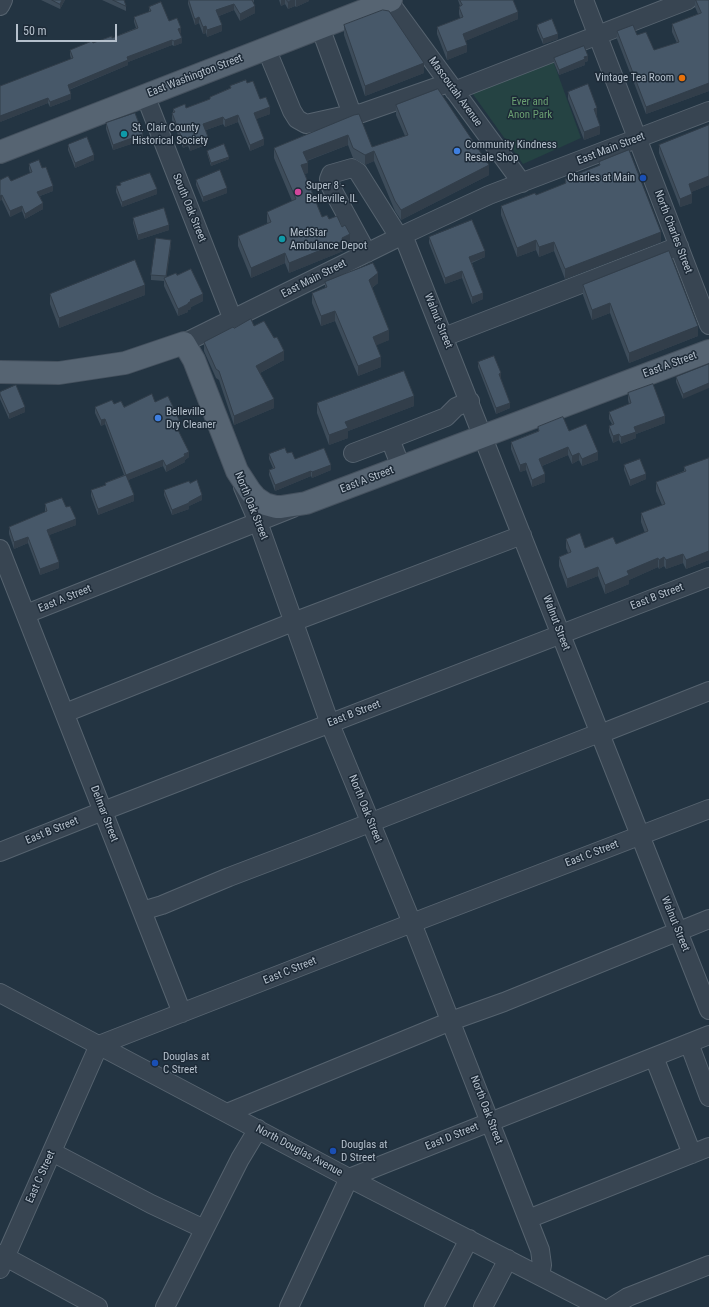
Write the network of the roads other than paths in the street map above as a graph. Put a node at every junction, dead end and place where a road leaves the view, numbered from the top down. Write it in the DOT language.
graph roads {
  1 [pos="3,0"];
  2 [pos="389,0"];
  3 [pos="584,0"];
  4 [pos="688,0"];
  5 [pos="0,6"];
  6 [pos="320,28"];
  7 [pos="598,35"];
  8 [pos="266,48"];
  9 [pos="451,87"];
  10 [pos="145,96"];
  11 [pos="709,111"];
  12 [pos="352,114"];
  13 [pos="638,139"];
  14 [pos="0,152"];
  15 [pos="522,183"];
  16 [pos="401,236"];
  17 [pos="679,246"];
  18 [pos="368,253"];
  19 [pos="233,320"];
  20 [pos="709,325"];
  21 [pos="444,337"];
  22 [pos="184,344"];
  23 [pos="709,351"];
  24 [pos="0,372"];
  25 [pos="470,401"];
  26 [pos="484,435"];
  27 [pos="390,439"];
  28 [pos="352,453"];
  29 [pos="401,467"];
  30 [pos="237,471"];
  31 [pos="306,503"];
  32 [pos="258,522"];
  33 [pos="522,535"];
  34 [pos="0,548"];
  35 [pos="709,577"];
  36 [pos="26,614"];
  37 [pos="293,622"];
  38 [pos="561,634"];
  39 [pos="709,691"];
  40 [pos="65,713"];
  41 [pos="330,724"];
  42 [pos="600,733"];
  43 [pos="709,809"];
  44 [pos="103,811"];
  45 [pos="370,822"];
  46 [pos="640,836"];
  47 [pos="0,852"];
  48 [pos="142,911"];
  49 [pos="709,919"];
  50 [pos="412,922"];
  51 [pos="678,931"];
  52 [pos="0,994"];
  53 [pos="709,1010"];
  54 [pos="182,1013"];
  55 [pos="451,1021"];
  56 [pos="709,1035"];
  57 [pos="689,1043"];
  58 [pos="99,1045"];
  59 [pos="654,1057"];
  60 [pos="709,1097"];
  61 [pos="227,1113"];
  62 [pos="490,1122"];
  63 [pos="258,1129"];
  64 [pos="709,1147"];
  65 [pos="52,1152"];
  66 [pos="692,1154"];
  67 [pos="349,1178"];
  68 [pos="528,1219"];
  69 [pos="204,1229"];
  70 [pos="469,1239"];
  71 [pos="508,1259"];
  72 [pos="2,1260"];
  73 [pos="709,1265"];
  74 [pos="540,1276"];
  75 [pos="98,1307"];
  76 [pos="165,1307"];
  77 [pos="290,1307"];
  78 [pos="434,1307"];
  79 [pos="483,1307"];
  80 [pos="600,1307"];
  81 [pos="612,1307"];
  1 -- 5 [label="street"];
  2 -- 6 [label="main road, East Washington Street"];
  2 -- 9 [label="street, Mascoutah Avenue"];
  3 -- 7 [label="street, North Charles Street"];
  4 -- 7 [label="street"];
  6 -- 8 [label="main road, East Washington Street"];
  6 -- 12 [label="street"];
  7 -- 9 [label="street"];
  7 -- 13 [label="street, North Charles Street"];
  8 -- 10 [label="main road, East Washington Street"];
  8 -- 12 [label="street"];
  9 -- 12 [label="street"];
  9 -- 15 [label="street, Mascoutah Avenue"];
  10 -- 14 [label="main road, East Washington Street"];
  10 -- 19 [label="street, South Oak Street"];
  11 -- 13 [label="street, East Main Street"];
  13 -- 15 [label="street, East Main Street"];
  13 -- 17 [label="street, North Charles Street"];
  15 -- 16 [label="street, East Main Street"];
  16 -- 18 [label="street, East Main Street"];
  16 -- 18 [label="street, Walnut Street"];
  16 -- 21 [label="street, Walnut Street"];
  17 -- 20 [label="street, North Charles Street"];
  17 -- 21 [label="street"];
  18 -- 19 [label="street, East Main Street"];
  19 -- 22 [label="street, East Main Street"];
  21 -- 25 [label="street, Walnut Street"];
  22 -- 24 [label="main road, East Main Street"];
  22 -- 30 [label="main road, North Oak Street"];
  23 -- 26 [label="main road, East A Street"];
  25 -- 26 [label="street, Walnut Street"];
  25 -- 27 [label="street"];
  26 -- 29 [label="main road, East A Street"];
  26 -- 33 [label="street, Walnut Street"];
  27 -- 28 [label="street"];
  27 -- 29 [label="street"];
  29 -- 31 [label="main road, East A Street"];
  30 -- 31 [label="main road"];
  30 -- 32 [label="street, North Oak Street"];
  31 -- 32 [label="street, East A Street"];
  32 -- 36 [label="street, East A Street"];
  32 -- 37 [label="street, North Oak Street"];
  33 -- 37 [label="street"];
  33 -- 38 [label="street, Walnut Street"];
  34 -- 36 [label="street, Delmar Street"];
  35 -- 38 [label="street, East B Street"];
  36 -- 40 [label="street, Delmar Street"];
  37 -- 40 [label="street"];
  37 -- 41 [label="street, North Oak Street"];
  38 -- 41 [label="street, East B Street"];
  38 -- 42 [label="street, Walnut Street"];
  39 -- 42 [label="street"];
  40 -- 44 [label="street, Delmar Street"];
  41 -- 44 [label="street, East B Street"];
  41 -- 45 [label="street, North Oak Street"];
  42 -- 45 [label="street"];
  42 -- 46 [label="street, Walnut Street"];
  43 -- 46 [label="street, East C Street"];
  44 -- 47 [label="street, East B Street"];
  44 -- 48 [label="street, Delmar Street"];
  45 -- 48 [label="street"];
  45 -- 50 [label="street, North Oak Street"];
  46 -- 50 [label="street, East C Street"];
  46 -- 51 [label="street, Walnut Street"];
  48 -- 54 [label="street, Delmar Street"];
  49 -- 51 [label="street"];
  50 -- 54 [label="street, East C Street"];
  50 -- 55 [label="street, North Oak Street"];
  51 -- 53 [label="street, Walnut Street"];
  51 -- 55 [label="street"];
  52 -- 58 [label="street, North Douglas Avenue"];
  54 -- 58 [label="street, East C Street"];
  55 -- 61 [label="street"];
  55 -- 62 [label="street, North Oak Street"];
  56 -- 57 [label="street, East D Street"];
  57 -- 59 [label="street, East D Street"];
  57 -- 60 [label="street"];
  58 -- 61 [label="street, North Douglas Avenue"];
  58 -- 65 [label="street, East C Street"];
  59 -- 62 [label="street, East D Street"];
  59 -- 66 [label="street"];
  61 -- 63 [label="street, North Douglas Avenue"];
  62 -- 67 [label="street, East D Street"];
  62 -- 68 [label="street, North Oak Street"];
  63 -- 67 [label="street, North Douglas Avenue"];
  63 -- 69 [label="street"];
  64 -- 66 [label="street"];
  65 -- 69 [label="street"];
  65 -- 72 [label="street, East C Street"];
  66 -- 68 [label="street"];
  67 -- 70 [label="street, North Douglas Avenue"];
  67 -- 77 [label="street"];
  68 -- 74 [label="street, North Oak Street"];
  69 -- 76 [label="street"];
  70 -- 71 [label="street, North Douglas Avenue"];
  70 -- 78 [label="street"];
  71 -- 74 [label="street, North Douglas Avenue"];
  71 -- 79 [label="street"];
  72 -- 75 [label="street"];
  73 -- 81 [label="street"];
  74 -- 80 [label="street, North Douglas Avenue"];
}
